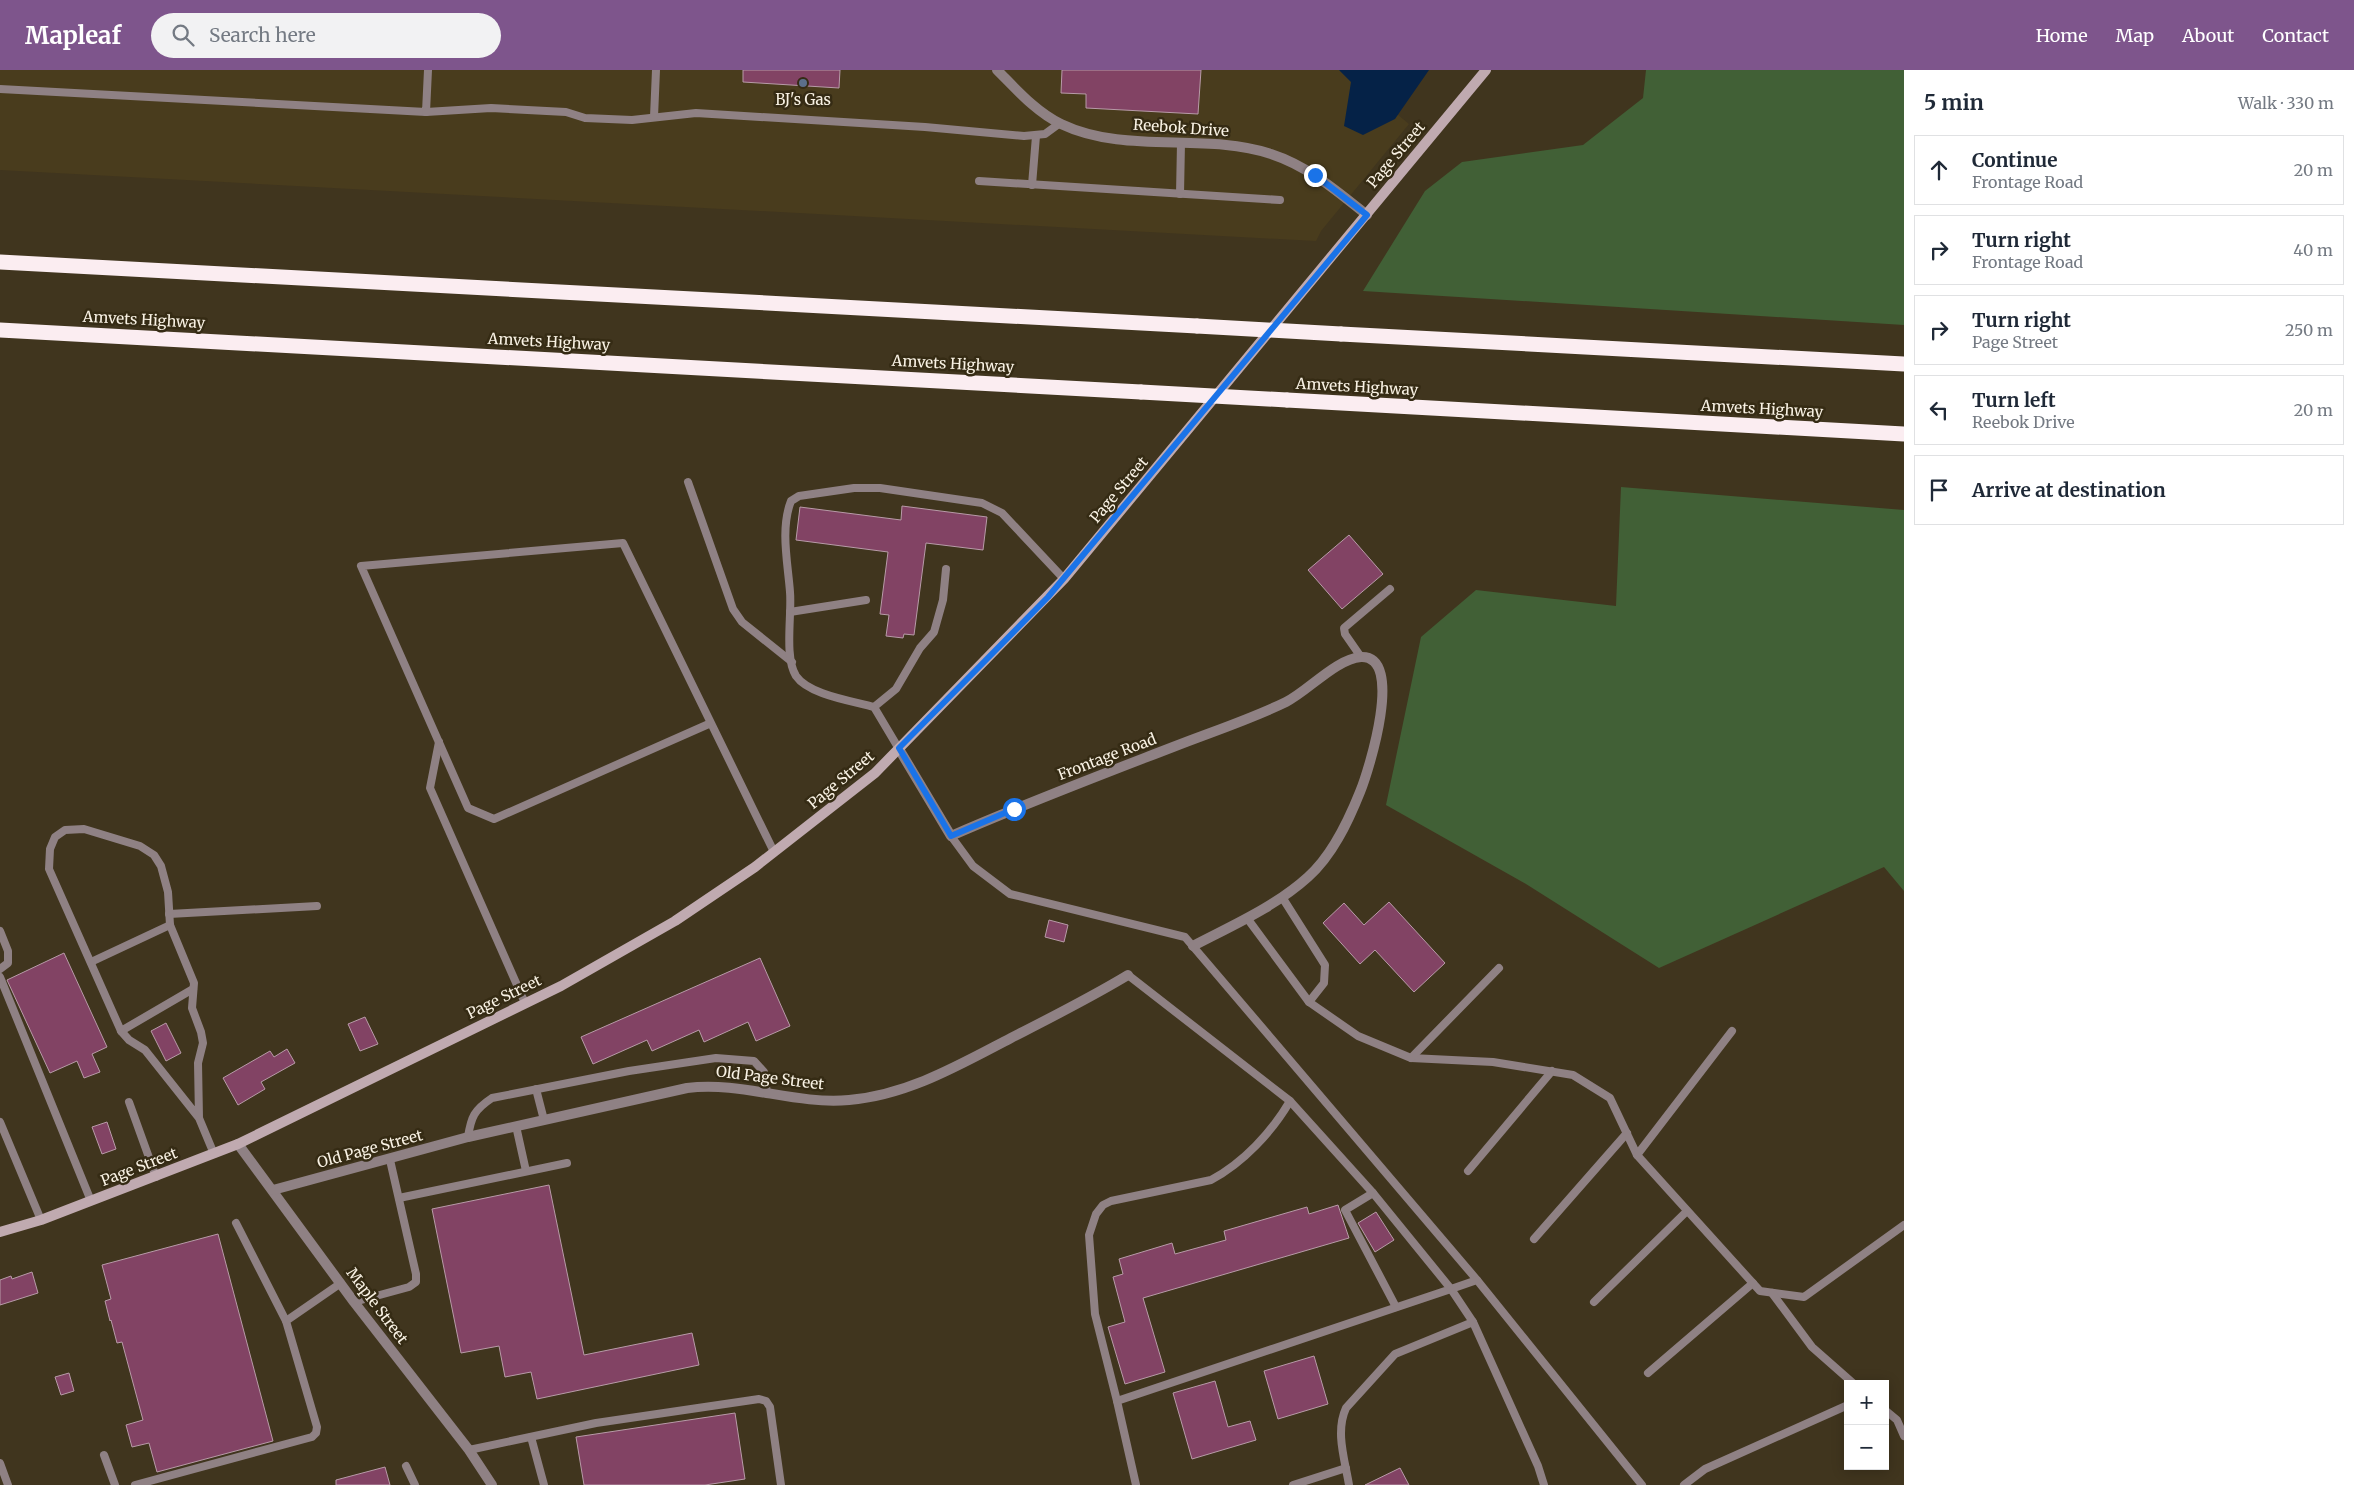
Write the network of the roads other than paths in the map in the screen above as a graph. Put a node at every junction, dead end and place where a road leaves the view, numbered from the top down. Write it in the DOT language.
graph roads {
  1 [pos="428,70"];
  2 [pos="656,70"];
  3 [pos="997,70"];
  4 [pos="1486,70"];
  5 [pos="0,89"];
  6 [pos="426,112"];
  7 [pos="654,117"];
  8 [pos="1060,123"];
  9 [pos="1036,136"];
  10 [pos="1182,143"];
  11 [pos="979,181"];
  12 [pos="1032,185"];
  13 [pos="1180,194"];
  14 [pos="1280,200"];
  15 [pos="1367,215"];
  16 [pos="0,262"];
  17 [pos="0,330"];
  18 [pos="1904,364"];
  19 [pos="1904,434"];
  20 [pos="688,482"];
  21 [pos="946,570"];
  22 [pos="1064,579"];
  23 [pos="1390,589"];
  24 [pos="866,600"];
  25 [pos="790,612"];
  26 [pos="1361,657"];
  27 [pos="792,662"];
  28 [pos="874,707"];
  29 [pos="711,723"];
  30 [pos="438,742"];
  31 [pos="899,748"];
  32 [pos="951,836"];
  33 [pos="774,852"];
  34 [pos="1282,897"];
  35 [pos="317,906"];
  36 [pos="169,914"];
  37 [pos="1247,918"];
  38 [pos="170,925"];
  39 [pos="0,931"];
  40 [pos="1193,946"];
  41 [pos="91,962"];
  42 [pos="1499,968"];
  43 [pos="0,969"];
  44 [pos="1128,975"];
  45 [pos="0,977"];
  46 [pos="193,989"];
  47 [pos="1310,1002"];
  48 [pos="525,1004"];
  49 [pos="1732,1031"];
  50 [pos="121,1032"];
  51 [pos="1411,1058"];
  52 [pos="1552,1071"];
  53 [pos="536,1089"];
  54 [pos="767,1093"];
  55 [pos="1290,1100"];
  56 [pos="129,1102"];
  57 [pos="199,1118"];
  58 [pos="544,1120"];
  59 [pos="0,1122"];
  60 [pos="516,1126"];
  61 [pos="1627,1133"];
  62 [pos="468,1137"];
  63 [pos="238,1144"];
  64 [pos="214,1154"];
  65 [pos="1637,1155"];
  66 [pos="390,1160"];
  67 [pos="567,1162"];
  68 [pos="526,1171"];
  69 [pos="1468,1171"];
  70 [pos="156,1177"];
  71 [pos="273,1190"];
  72 [pos="1374,1193"];
  73 [pos="399,1198"];
  74 [pos="91,1201"];
  75 [pos="1687,1210"];
  76 [pos="41,1220"];
  77 [pos="236,1223"];
  78 [pos="1904,1225"];
  79 [pos="0,1232"];
  80 [pos="1534,1239"];
  81 [pos="1477,1280"];
  82 [pos="341,1283"];
  83 [pos="1753,1283"];
  84 [pos="1451,1289"];
  85 [pos="1772,1293"];
  86 [pos="354,1302"];
  87 [pos="1594,1302"];
  88 [pos="1396,1307"];
  89 [pos="286,1321"];
  90 [pos="1473,1322"];
  91 [pos="1648,1373"];
  92 [pos="1849,1380"];
  93 [pos="1117,1401"];
  94 [pos="1844,1407"];
  95 [pos="1889,1413"];
  96 [pos="1904,1436"];
  97 [pos="531,1437"];
  98 [pos="469,1450"];
  99 [pos="104,1455"];
  100 [pos="0,1463"];
  101 [pos="406,1466"];
  102 [pos="1346,1468"];
  103 [pos="8,1485"];
  104 [pos="115,1485"];
  105 [pos="135,1485"];
  106 [pos="415,1485"];
  107 [pos="492,1485"];
  108 [pos="544,1485"];
  109 [pos="781,1485"];
  110 [pos="1136,1485"];
  111 [pos="1293,1485"];
  112 [pos="1349,1485"];
  113 [pos="1543,1485"];
  114 [pos="1642,1485"];
  115 [pos="1684,1485"];
  1 -- 6 [label="lane"];
  2 -- 7 [label="lane"];
  3 -- 8 [label="street, Reebok Drive"];
  4 -- 15 [label="main road, Page Street"];
  5 -- 6 [label="lane"];
  6 -- 7 [label="lane"];
  7 -- 9 [label="lane"];
  8 -- 9 [label="lane"];
  8 -- 10 [label="street, Reebok Drive"];
  9 -- 12 [label="lane"];
  10 -- 13 [label="lane"];
  10 -- 15 [label="street, Reebok Drive"];
  11 -- 12 [label="lane"];
  12 -- 13 [label="lane"];
  13 -- 14 [label="lane"];
  15 -- 22 [label="main road, Page Street"];
  16 -- 18 [label="highway, bridge"];
  17 -- 19 [label="highway, Amvets Highway, bridge"];
  20 -- 27 [label="lane"];
  21 -- 28 [label="lane"];
  22 -- 25 [label="lane"];
  22 -- 31 [label="main road, Page Street"];
  23 -- 26 [label="lane"];
  24 -- 25 [label="lane"];
  25 -- 27 [label="lane"];
  26 -- 32 [label="street, Frontage Road"];
  26 -- 34 [label="street"];
  27 -- 28 [label="lane"];
  28 -- 31 [label="lane"];
  29 -- 30 [label="lane"];
  29 -- 30 [label="lane"];
  29 -- 33 [label="lane"];
  30 -- 48 [label="lane"];
  31 -- 32 [label="street"];
  31 -- 33 [label="main road, Page Street"];
  32 -- 40 [label="lane"];
  33 -- 48 [label="main road, Page Street"];
  34 -- 37 [label="street"];
  34 -- 47 [label="lane"];
  35 -- 36 [label="lane"];
  36 -- 38 [label="lane"];
  36 -- 41 [label="lane"];
  37 -- 40 [label="street"];
  37 -- 47 [label="lane"];
  38 -- 41 [label="lane"];
  38 -- 46 [label="lane"];
  39 -- 43 [label="lane"];
  40 -- 81 [label="lane"];
  41 -- 50 [label="lane"];
  42 -- 51 [label="lane"];
  44 -- 54 [label="street, Old Page Street"];
  44 -- 55 [label="lane"];
  45 -- 74 [label="lane"];
  46 -- 50 [label="lane"];
  46 -- 57 [label="lane"];
  47 -- 51 [label="lane"];
  48 -- 63 [label="main road, Page Street"];
  49 -- 65 [label="lane"];
  50 -- 57 [label="lane"];
  51 -- 52 [label="lane"];
  52 -- 61 [label="lane"];
  52 -- 69 [label="lane"];
  53 -- 54 [label="lane"];
  53 -- 58 [label="lane"];
  53 -- 62 [label="lane"];
  54 -- 58 [label="street, Old Page Street"];
  55 -- 72 [label="lane"];
  55 -- 93 [label="lane"];
  56 -- 70 [label="lane"];
  57 -- 64 [label="lane"];
  58 -- 60 [label="street, Old Page Street"];
  59 -- 76 [label="lane"];
  60 -- 62 [label="street, Old Page Street"];
  60 -- 68 [label="lane"];
  61 -- 65 [label="lane"];
  61 -- 80 [label="lane"];
  62 -- 66 [label="street, Old Page Street"];
  63 -- 64 [label="main road, Page Street"];
  63 -- 71 [label="street, Maple Street"];
  64 -- 70 [label="main road, Page Street"];
  65 -- 75 [label="lane"];
  66 -- 71 [label="street, Old Page Street"];
  66 -- 73 [label="lane"];
  67 -- 68 [label="lane"];
  68 -- 73 [label="lane"];
  70 -- 74 [label="main road, Page Street"];
  71 -- 82 [label="street, Maple Street"];
  72 -- 84 [label="lane"];
  72 -- 88 [label="lane"];
  73 -- 86 [label="lane"];
  74 -- 76 [label="main road, Page Street"];
  75 -- 83 [label="lane"];
  75 -- 87 [label="lane"];
  76 -- 79 [label="main road, Page Street"];
  77 -- 89 [label="lane"];
  78 -- 85 [label="lane"];
  81 -- 84 [label="lane"];
  81 -- 114 [label="lane"];
  82 -- 86 [label="street, Maple Street"];
  82 -- 89 [label="lane"];
  83 -- 85 [label="lane"];
  83 -- 91 [label="lane"];
  84 -- 88 [label="lane"];
  84 -- 90 [label="lane"];
  85 -- 92 [label="lane"];
  86 -- 98 [label="street, Maple Street"];
  88 -- 93 [label="lane"];
  89 -- 105 [label="lane"];
  90 -- 102 [label="lane"];
  90 -- 113 [label="lane"];
  93 -- 110 [label="lane"];
  94 -- 115 [label="lane"];
  95 -- 96 [label="lane"];
  97 -- 98 [label="lane"];
  97 -- 108 [label="lane"];
  97 -- 109 [label="lane"];
  98 -- 107 [label="street, Maple Street"];
  99 -- 104 [label="lane"];
  100 -- 103 [label="lane"];
  101 -- 106 [label="lane"];
  102 -- 111 [label="lane"];
  102 -- 112 [label="lane"];
}
